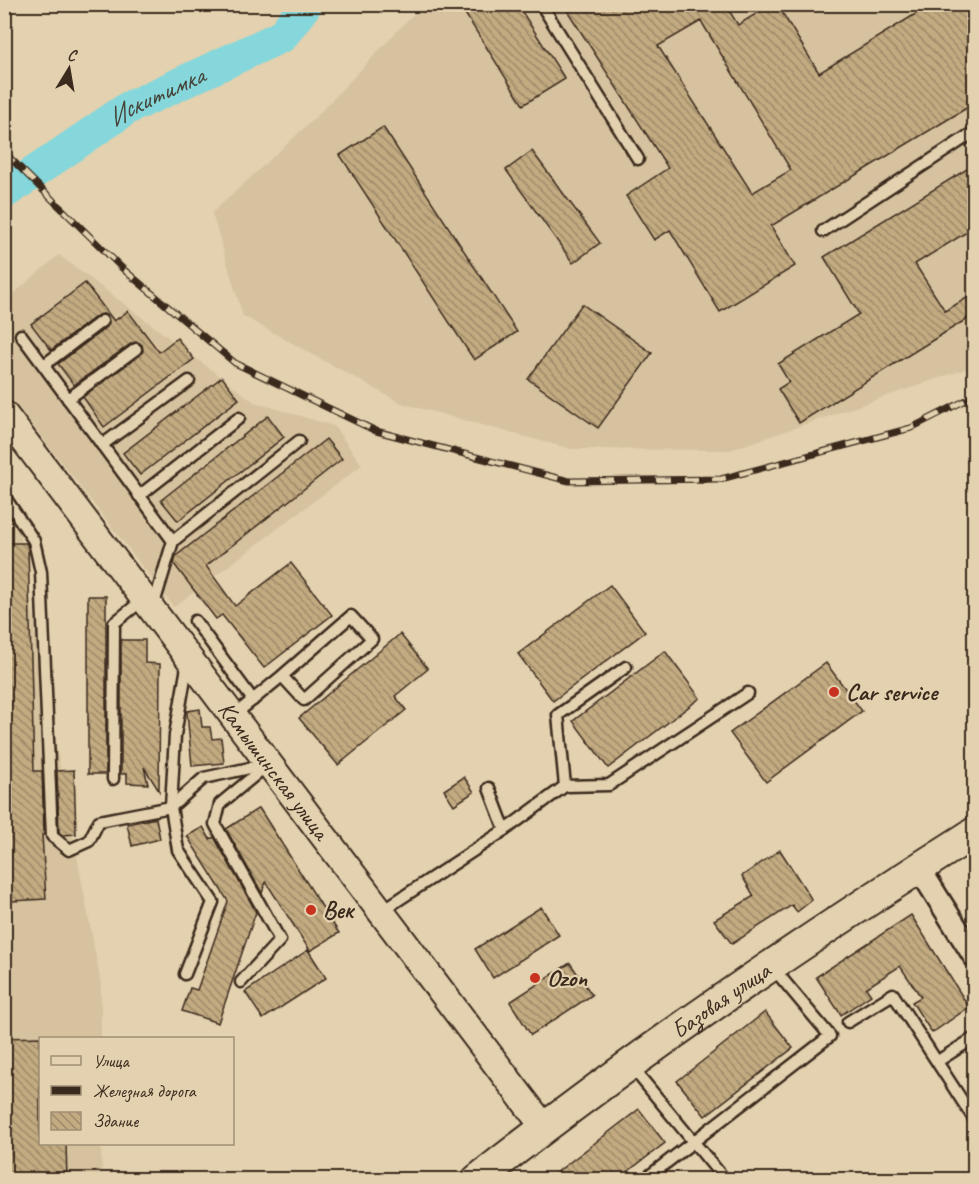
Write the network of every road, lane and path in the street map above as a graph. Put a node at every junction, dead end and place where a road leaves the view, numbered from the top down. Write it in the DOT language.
graph roads {
  1 [pos="541,4"];
  2 [pos="975,132"];
  3 [pos="638,159"];
  4 [pos="823,231"];
  5 [pos="102,321"];
  6 [pos="21,335"];
  7 [pos="136,349"];
  8 [pos="44,365"];
  9 [pos="189,381"];
  10 [pos="68,399"];
  11 [pos="5,417"];
  12 [pos="239,418"];
  13 [pos="299,441"];
  14 [pos="102,446"];
  15 [pos="140,495"];
  16 [pos="4,496"];
  17 [pos="172,541"];
  18 [pos="148,604"];
  19 [pos="195,621"];
  20 [pos="188,657"];
  21 [pos="626,667"];
  22 [pos="282,676"];
  23 [pos="748,693"];
  24 [pos="252,700"];
  25 [pos="232,716"];
  26 [pos="268,764"];
  27 [pos="113,779"];
  28 [pos="565,786"];
  29 [pos="489,788"];
  30 [pos="171,807"];
  31 [pos="505,830"];
  32 [pos="975,833"];
  33 [pos="920,868"];
  34 [pos="380,912"];
  35 [pos="974,953"];
  36 [pos="771,965"];
  37 [pos="185,974"];
  38 [pos="241,982"];
  39 [pos="848,1022"];
  40 [pos="975,1038"];
  41 [pos="938,1061"];
  42 [pos="630,1064"];
  43 [pos="975,1119"];
  44 [pos="544,1126"];
  45 [pos="692,1141"];
  46 [pos="477,1179"];
  47 [pos="644,1179"];
  48 [pos="725,1179"];
  1 -- 3 [label="lane"];
  2 -- 4 [label="lane"];
  5 -- 8 [label="lane"];
  6 -- 8 [label="lane"];
  7 -- 10 [label="lane"];
  8 -- 10 [label="lane"];
  9 -- 14 [label="lane"];
  10 -- 14 [label="lane"];
  11 -- 18 [label="street, Камышинская улица"];
  12 -- 15 [label="lane"];
  13 -- 17 [label="lane"];
  14 -- 15 [label="lane"];
  15 -- 17 [label="lane"];
  16 -- 30 [label="lane"];
  17 -- 18 [label="lane"];
  18 -- 20 [label="street, Камышинская улица"];
  18 -- 27 [label="lane"];
  19 -- 24 [label="lane"];
  20 -- 25 [label="street, Камышинская улица"];
  20 -- 30 [label="lane"];
  21 -- 28 [label="lane"];
  22 -- 22 [label="lane"];
  22 -- 24 [label="lane"];
  23 -- 28 [label="lane"];
  24 -- 25 [label="lane"];
  25 -- 26 [label="street, Камышинская улица"];
  26 -- 30 [label="lane"];
  26 -- 34 [label="street, Камышинская улица"];
  26 -- 38 [label="lane"];
  28 -- 31 [label="lane"];
  29 -- 31 [label="lane"];
  30 -- 37 [label="lane"];
  31 -- 34 [label="lane"];
  32 -- 33 [label="main road, Базовая улица"];
  33 -- 35 [label="street"];
  33 -- 36 [label="main road, Базовая улица"];
  34 -- 44 [label="street, Камышинская улица"];
  36 -- 42 [label="main road, Базовая улица"];
  36 -- 45 [label="lane"];
  39 -- 41 [label="lane"];
  40 -- 41 [label="lane"];
  41 -- 43 [label="lane"];
  42 -- 44 [label="main road, Базовая улица"];
  42 -- 45 [label="lane"];
  44 -- 46 [label="main road, Базовая улица"];
  45 -- 47 [label="lane"];
  45 -- 48 [label="lane"];
}
